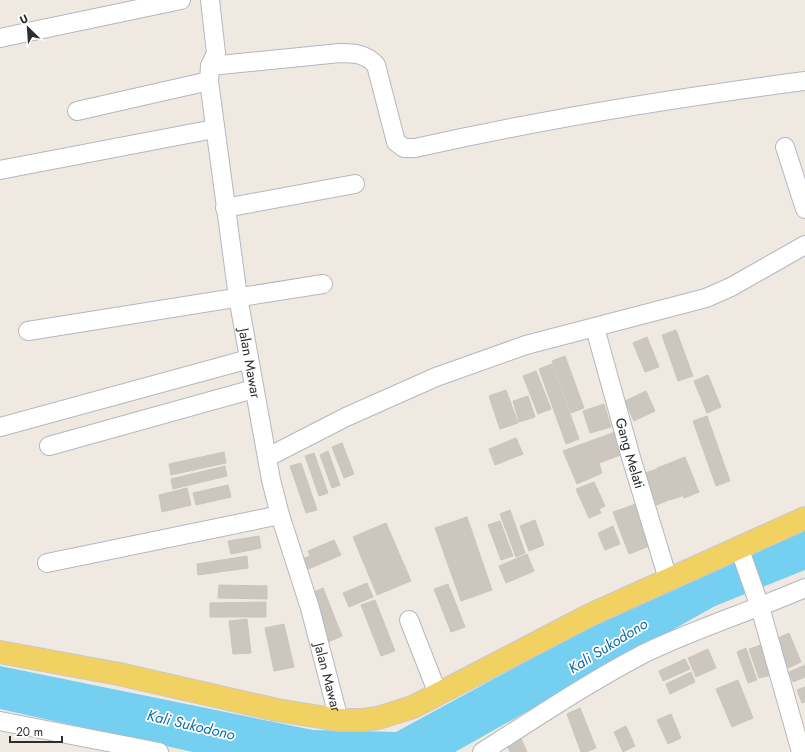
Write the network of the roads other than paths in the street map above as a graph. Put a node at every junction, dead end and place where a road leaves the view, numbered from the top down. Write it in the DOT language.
graph roads {
  1 [pos="180,0"];
  2 [pos="210,0"];
  3 [pos="0,38"];
  4 [pos="210,74"];
  5 [pos="805,80"];
  6 [pos="77,111"];
  7 [pos="214,129"];
  8 [pos="785,147"];
  9 [pos="0,170"];
  10 [pos="355,184"];
  11 [pos="225,208"];
  12 [pos="805,209"];
  13 [pos="805,245"];
  14 [pos="323,284"];
  15 [pos="238,297"];
  16 [pos="595,328"];
  17 [pos="28,331"];
  18 [pos="249,359"];
  19 [pos="254,389"];
  20 [pos="0,427"];
  21 [pos="49,446"];
  22 [pos="268,457"];
  23 [pos="280,515"];
  24 [pos="805,518"];
  25 [pos="740,548"];
  26 [pos="47,563"];
  27 [pos="668,579"];
  28 [pos="805,588"];
  29 [pos="758,602"];
  30 [pos="409,620"];
  31 [pos="0,652"];
  32 [pos="438,694"];
  33 [pos="339,720"];
  34 [pos="0,721"];
  35 [pos="159,752"];
  36 [pos="482,752"];
  37 [pos="801,752"];
  1 -- 3 [label="street"];
  2 -- 4 [label="street, Jalan Mawar"];
  4 -- 5 [label="street"];
  4 -- 6 [label="street"];
  4 -- 7 [label="street, Jalan Mawar"];
  7 -- 9 [label="street"];
  7 -- 11 [label="street, Jalan Mawar"];
  8 -- 12 [label="street"];
  10 -- 11 [label="street"];
  11 -- 15 [label="street, Jalan Mawar"];
  13 -- 16 [label="street"];
  14 -- 15 [label="street"];
  15 -- 17 [label="street"];
  15 -- 18 [label="street, Jalan Mawar"];
  16 -- 22 [label="street"];
  16 -- 27 [label="street, Gang Melati"];
  18 -- 19 [label="street, Jalan Mawar"];
  18 -- 20 [label="street"];
  19 -- 21 [label="street"];
  19 -- 22 [label="street, Jalan Mawar"];
  22 -- 23 [label="street, Jalan Mawar"];
  23 -- 26 [label="street"];
  23 -- 33 [label="street, Jalan Mawar"];
  24 -- 25 [label="main road"];
  25 -- 27 [label="main road"];
  25 -- 29 [label="street"];
  27 -- 32 [label="main road"];
  28 -- 29 [label="street"];
  29 -- 36 [label="street"];
  29 -- 37 [label="street"];
  30 -- 32 [label="street"];
  31 -- 33 [label="main road"];
  32 -- 33 [label="main road"];
  34 -- 35 [label="street"];
}
